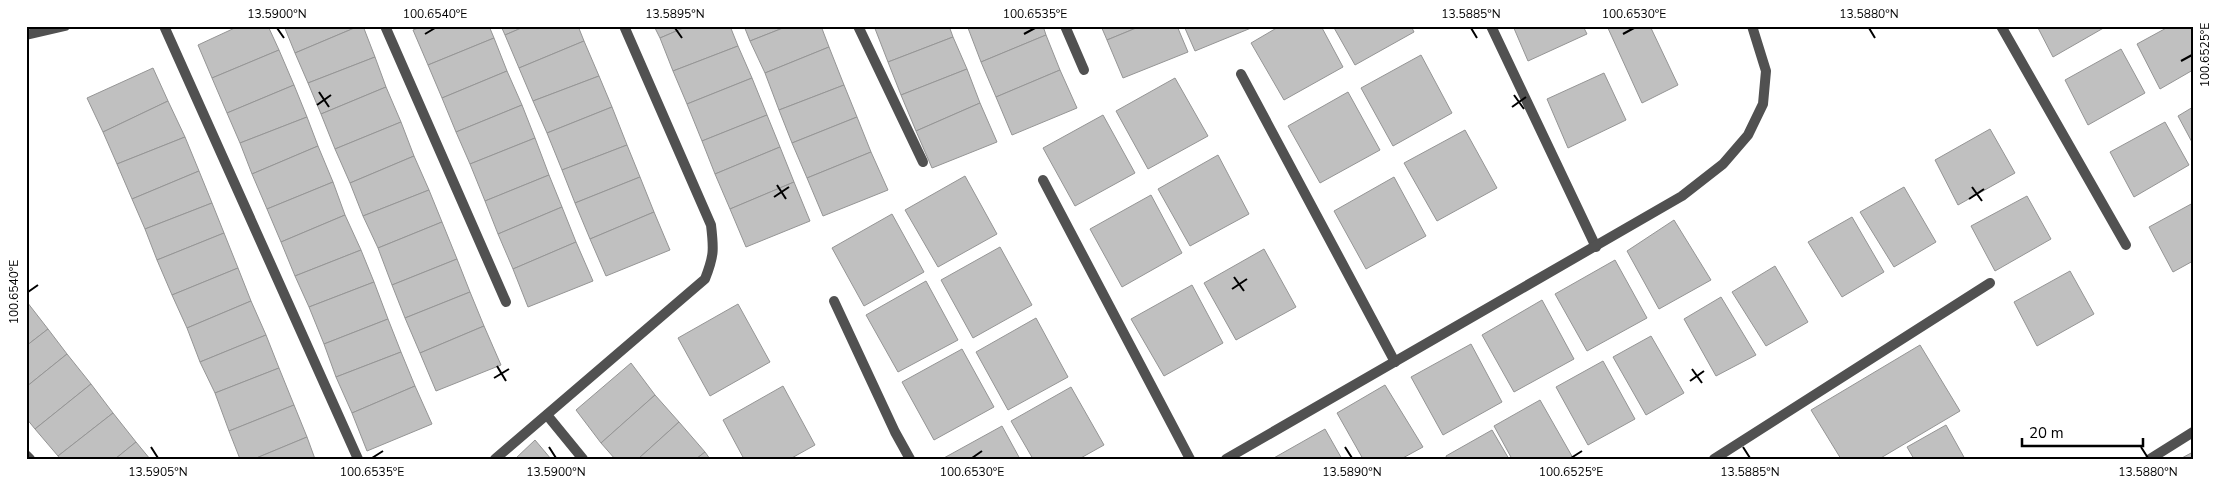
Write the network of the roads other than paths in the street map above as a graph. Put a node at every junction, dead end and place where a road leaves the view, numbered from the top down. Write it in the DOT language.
graph roads {
  1 [pos="65,26"];
  2 [pos="164,26"];
  3 [pos="386,26"];
  4 [pos="624,26"];
  5 [pos="858,26"];
  6 [pos="1065,26"];
  7 [pos="1491,26"];
  8 [pos="1752,26"];
  9 [pos="2001,26"];
  10 [pos="26,35"];
  11 [pos="1084,70"];
  12 [pos="1241,74"];
  13 [pos="923,162"];
  14 [pos="1044,180"];
  15 [pos="2126,244"];
  16 [pos="1596,247"];
  17 [pos="1990,283"];
  18 [pos="834,301"];
  19 [pos="506,302"];
  20 [pos="1395,362"];
  21 [pos="546,414"];
  22 [pos="2193,432"];
  23 [pos="26,455"];
  24 [pos="30,459"];
  25 [pos="358,459"];
  26 [pos="495,459"];
  27 [pos="584,459"];
  28 [pos="910,459"];
  29 [pos="1190,459"];
  30 [pos="1226,459"];
  31 [pos="1714,459"];
  32 [pos="2150,459"];
  1 -- 10 [label="street"];
  2 -- 25 [label="street"];
  3 -- 19 [label="street"];
  4 -- 21 [label="street"];
  5 -- 13 [label="street"];
  6 -- 11 [label="street"];
  7 -- 16 [label="street"];
  8 -- 16 [label="street"];
  9 -- 15 [label="street"];
  12 -- 20 [label="street"];
  14 -- 29 [label="street"];
  16 -- 20 [label="street"];
  17 -- 31 [label="street"];
  18 -- 28 [label="street"];
  20 -- 30 [label="street"];
  21 -- 26 [label="street"];
  21 -- 27 [label="street"];
  22 -- 32 [label="street"];
  23 -- 24 [label="street"];
}
